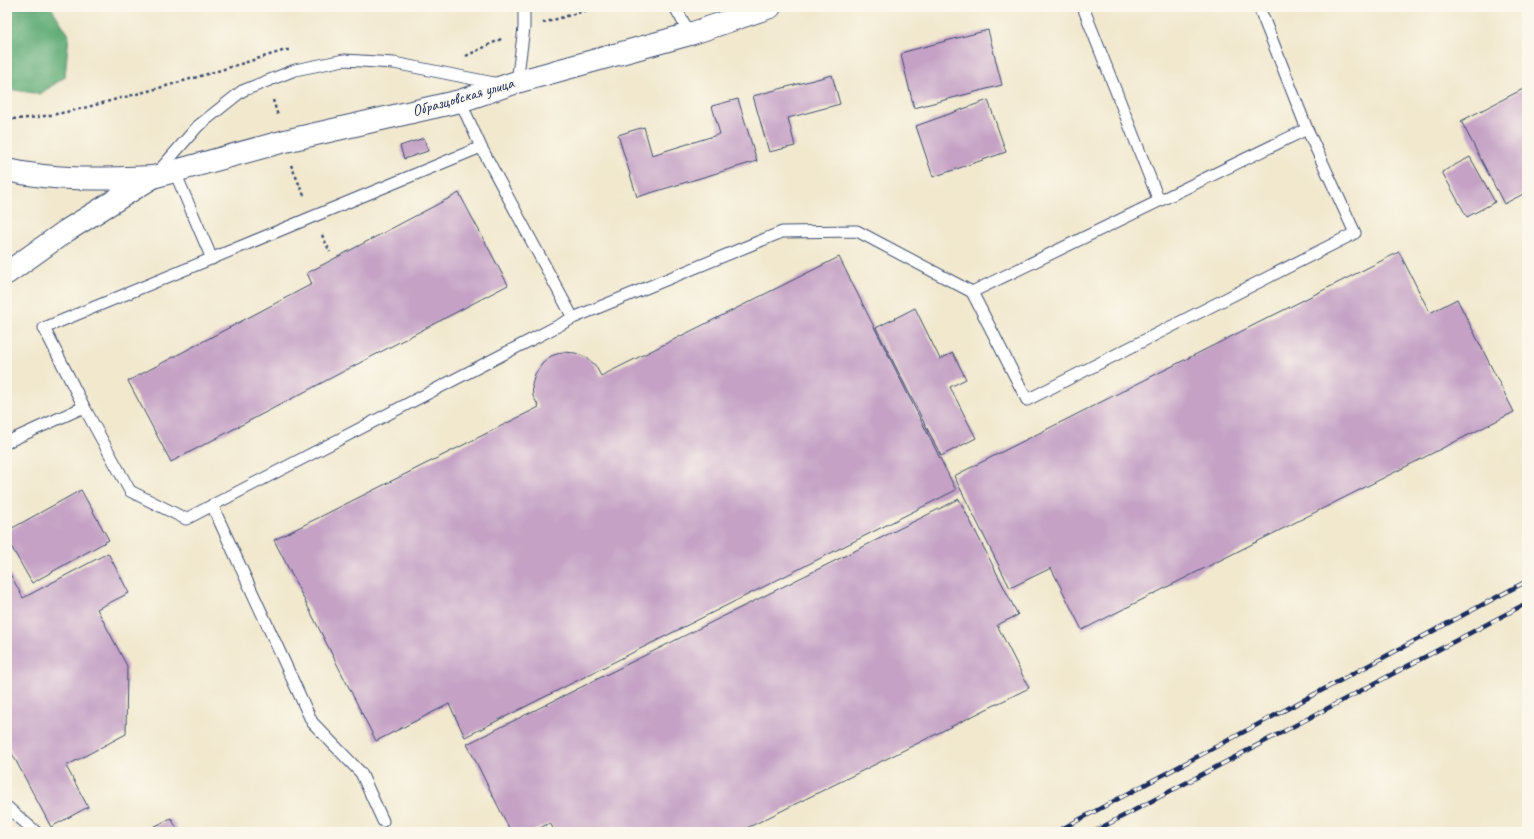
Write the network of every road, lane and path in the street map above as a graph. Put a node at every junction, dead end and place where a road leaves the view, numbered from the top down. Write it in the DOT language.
graph roads {
  1 [pos="524,7"];
  2 [pos="675,7"];
  3 [pos="770,7"];
  4 [pos="1083,7"];
  5 [pos="1259,7"];
  6 [pos="690,34"];
  7 [pos="511,84"];
  8 [pos="460,101"];
  9 [pos="1307,129"];
  10 [pos="481,147"];
  11 [pos="7,170"];
  12 [pos="174,170"];
  13 [pos="153,177"];
  14 [pos="1159,201"];
  15 [pos="212,259"];
  16 [pos="7,273"];
  17 [pos="972,292"];
  18 [pos="573,318"];
  19 [pos="84,407"];
  20 [pos="7,442"];
  21 [pos="212,505"];
  22 [pos="7,807"];
  23 [pos="383,821"];
  24 [pos="36,832"];
  1 -- 7 [label="lane"];
  2 -- 6 [label="lane"];
  3 -- 6 [label="main road, Образцовская улица"];
  4 -- 14 [label="lane"];
  5 -- 9 [label="lane"];
  6 -- 7 [label="main road, Образцовская улица"];
  7 -- 8 [label="main road, Образцовская улица"];
  7 -- 13 [label="lane"];
  8 -- 10 [label="lane"];
  8 -- 12 [label="main road, Образцовская улица"];
  9 -- 14 [label="lane"];
  9 -- 17 [label="lane"];
  10 -- 15 [label="lane"];
  10 -- 18 [label="lane"];
  11 -- 13 [label="main road"];
  12 -- 13 [label="main road, Образцовская улица"];
  12 -- 15 [label="lane"];
  13 -- 16 [label="main road"];
  14 -- 17 [label="lane"];
  15 -- 19 [label="lane"];
  17 -- 18 [label="lane"];
  18 -- 21 [label="lane"];
  19 -- 20 [label="lane"];
  19 -- 21 [label="lane"];
  21 -- 23 [label="lane"];
  22 -- 24 [label="lane"];
}
